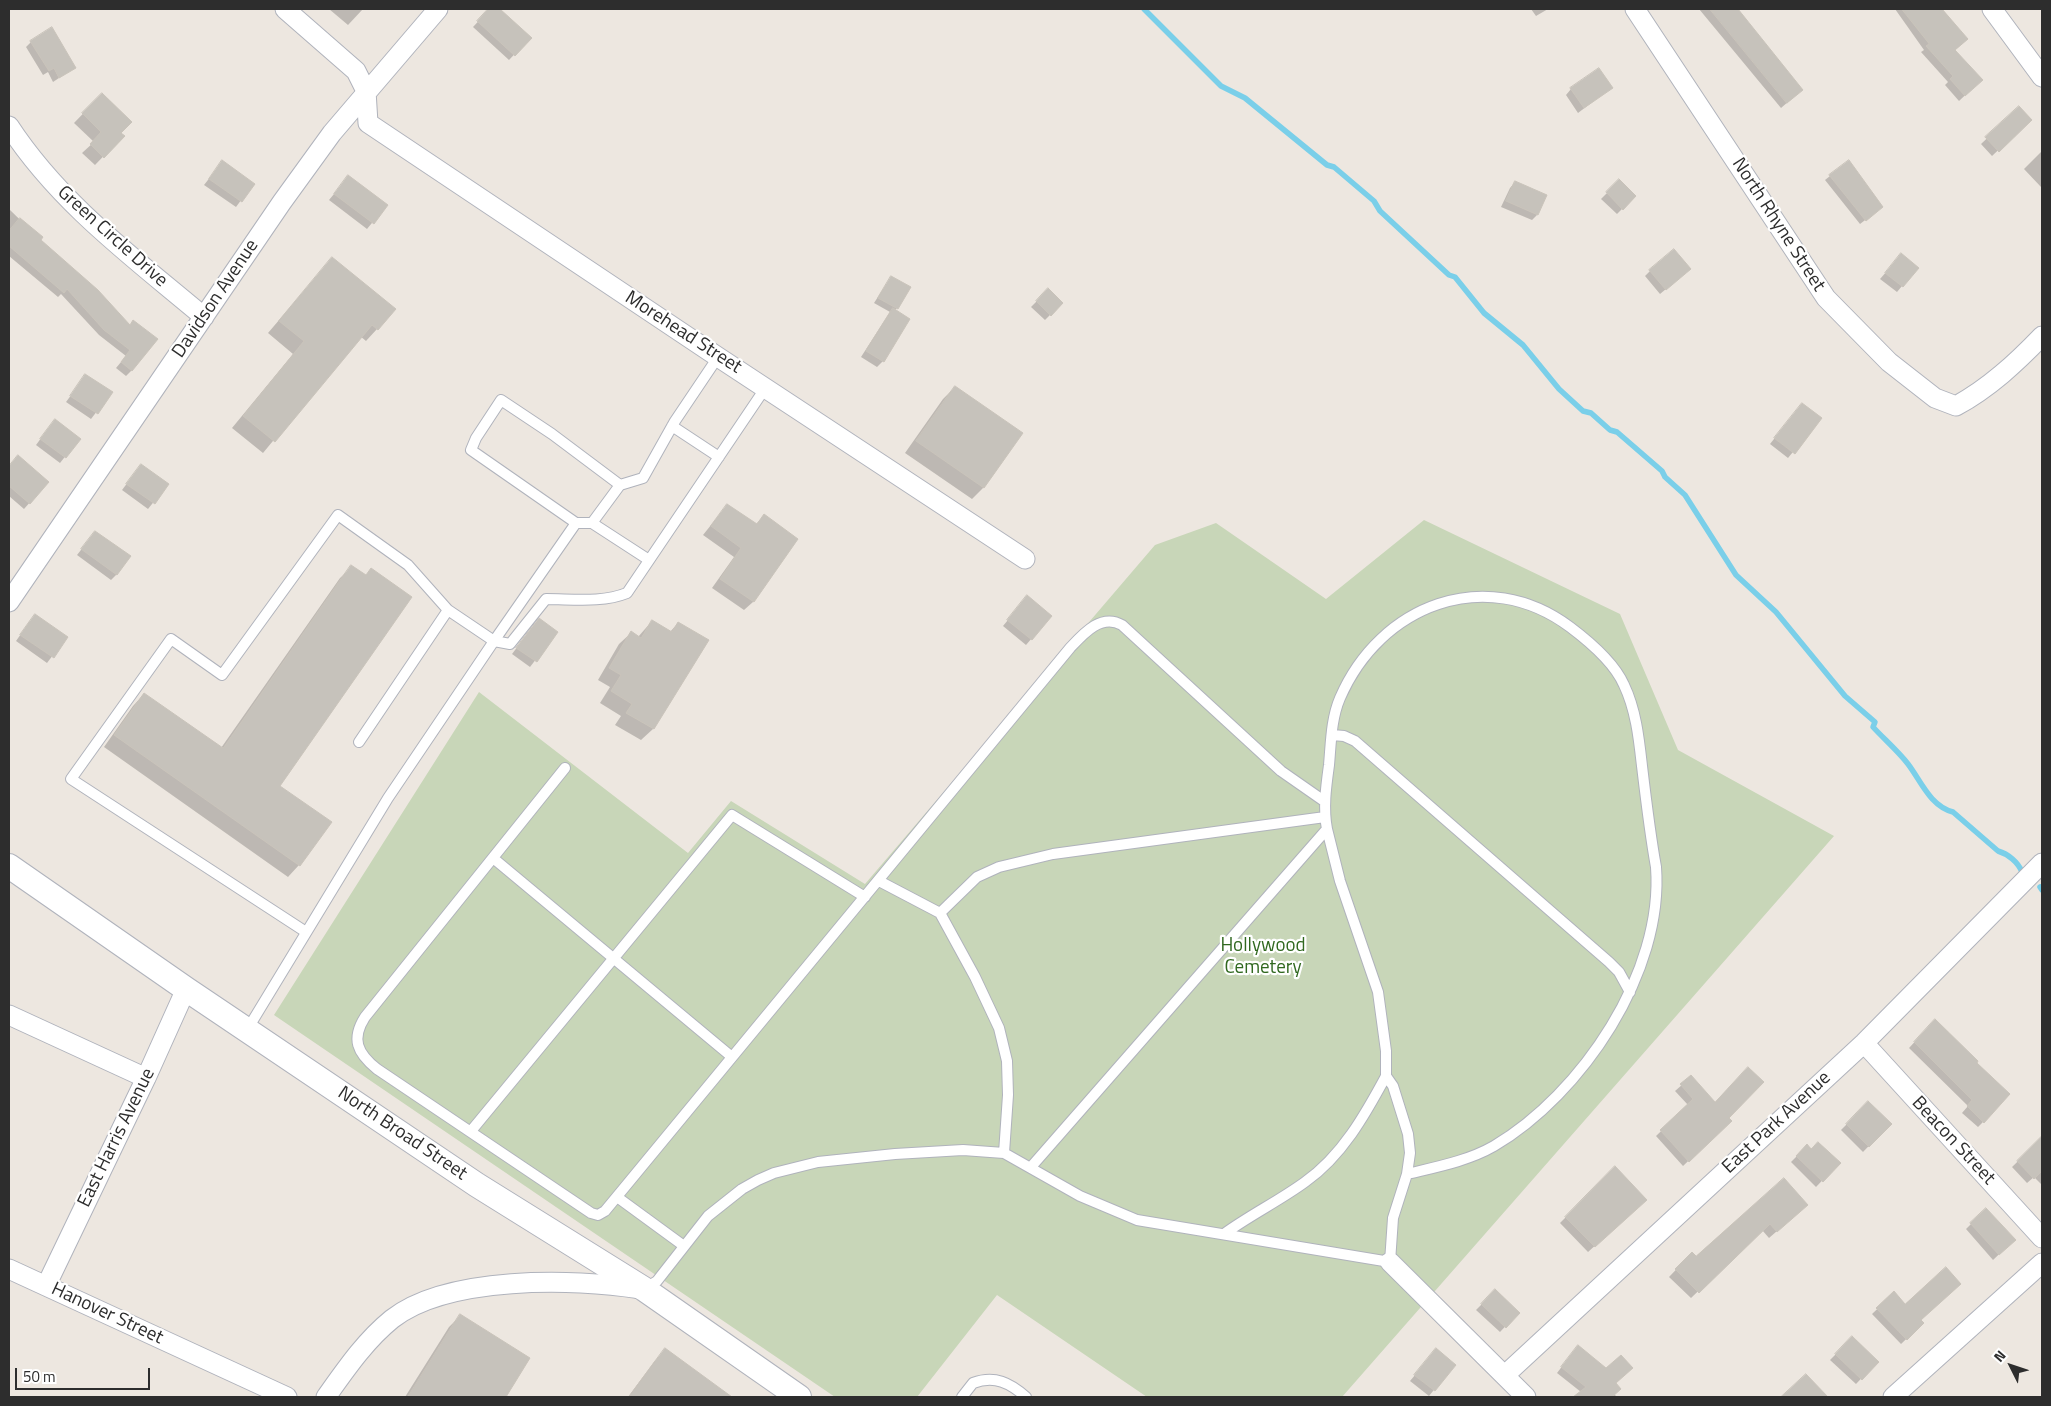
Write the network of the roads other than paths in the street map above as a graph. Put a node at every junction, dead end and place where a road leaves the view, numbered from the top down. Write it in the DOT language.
graph roads {
  1 [pos="285,9"];
  2 [pos="438,9"];
  3 [pos="1635,9"];
  4 [pos="1992,9"];
  5 [pos="2042,77"];
  6 [pos="366,91"];
  7 [pos="9,126"];
  8 [pos="204,316"];
  9 [pos="2042,336"];
  10 [pos="718,358"];
  11 [pos="766,388"];
  12 [pos="672,426"];
  13 [pos="719,457"];
  14 [pos="620,485"];
  15 [pos="576,523"];
  16 [pos="592,523"];
  17 [pos="1025,559"];
  18 [pos="649,560"];
  19 [pos="9,602"];
  20 [pos="448,610"];
  21 [pos="494,641"];
  22 [pos="1332,735"];
  23 [pos="359,742"];
  24 [pos="565,768"];
  25 [pos="1324,801"];
  26 [pos="1325,817"];
  27 [pos="1327,829"];
  28 [pos="493,858"];
  29 [pos="2042,863"];
  30 [pos="9,866"];
  31 [pos="879,881"];
  32 [pos="865,897"];
  33 [pos="940,913"];
  34 [pos="306,932"];
  35 [pos="615,958"];
  36 [pos="186,989"];
  37 [pos="1630,992"];
  38 [pos="9,1015"];
  39 [pos="246,1030"];
  40 [pos="1864,1043"];
  41 [pos="732,1057"];
  42 [pos="1386,1076"];
  43 [pos="146,1078"];
  44 [pos="471,1130"];
  45 [pos="1004,1153"];
  46 [pos="1032,1167"];
  47 [pos="1407,1174"];
  48 [pos="617,1197"];
  49 [pos="1224,1234"];
  50 [pos="2042,1238"];
  51 [pos="684,1246"];
  52 [pos="1390,1262"];
  53 [pos="2042,1262"];
  54 [pos="9,1269"];
  55 [pos="46,1286"];
  56 [pos="644,1289"];
  57 [pos="1505,1375"];
  58 [pos="287,1397"];
  59 [pos="326,1397"];
  60 [pos="799,1397"];
  61 [pos="962,1397"];
  62 [pos="1026,1397"];
  63 [pos="1526,1397"];
  64 [pos="1894,1397"];
  1 -- 6 [label="street"];
  2 -- 6 [label="street, Davidson Avenue"];
  3 -- 9 [label="street, North Rhyne Street"];
  4 -- 5 [label="street"];
  6 -- 8 [label="street, Davidson Avenue"];
  6 -- 10 [label="street, Morehead Street"];
  7 -- 8 [label="street, Green Circle Drive"];
  8 -- 19 [label="street, Davidson Avenue"];
  10 -- 11 [label="street, Morehead Street"];
  10 -- 12 [label="lane"];
  11 -- 13 [label="lane"];
  11 -- 17 [label="street, Morehead Street"];
  12 -- 13 [label="lane"];
  12 -- 14 [label="lane"];
  13 -- 18 [label="lane"];
  14 -- 15 [label="lane"];
  14 -- 16 [label="lane"];
  15 -- 16 [label="lane"];
  15 -- 21 [label="lane"];
  16 -- 18 [label="lane"];
  18 -- 21 [label="lane"];
  20 -- 21 [label="lane"];
  20 -- 23 [label="lane"];
  20 -- 34 [label="lane"];
  21 -- 34 [label="lane"];
  22 -- 25 [label="lane"];
  22 -- 37 [label="lane"];
  22 -- 37 [label="lane"];
  24 -- 28 [label="lane"];
  25 -- 26 [label="lane"];
  25 -- 31 [label="lane"];
  26 -- 27 [label="lane"];
  26 -- 33 [label="lane"];
  27 -- 42 [label="lane"];
  27 -- 46 [label="lane"];
  28 -- 35 [label="lane"];
  28 -- 44 [label="lane"];
  29 -- 40 [label="street, East Park Avenue"];
  30 -- 36 [label="street, North Broad Street"];
  31 -- 32 [label="lane"];
  31 -- 33 [label="lane"];
  32 -- 35 [label="lane"];
  32 -- 41 [label="lane"];
  33 -- 45 [label="lane"];
  34 -- 39 [label="lane"];
  35 -- 41 [label="lane"];
  35 -- 44 [label="lane"];
  36 -- 39 [label="street, North Broad Street"];
  36 -- 43 [label="street, East Harris Avenue"];
  37 -- 47 [label="lane"];
  38 -- 43 [label="street"];
  39 -- 56 [label="street, North Broad Street"];
  40 -- 50 [label="street, Beacon Street"];
  40 -- 57 [label="street, East Park Avenue"];
  41 -- 48 [label="lane"];
  42 -- 47 [label="lane"];
  42 -- 49 [label="lane"];
  43 -- 55 [label="street, East Harris Avenue"];
  44 -- 48 [label="lane"];
  45 -- 46 [label="lane"];
  45 -- 51 [label="lane"];
  46 -- 49 [label="lane"];
  47 -- 52 [label="lane"];
  48 -- 51 [label="lane"];
  49 -- 52 [label="lane"];
  51 -- 56 [label="lane"];
  52 -- 57 [label="street"];
  53 -- 64 [label="street"];
  54 -- 55 [label="street, Hanover Street"];
  55 -- 58 [label="street, Hanover Street"];
  56 -- 59 [label="street"];
  56 -- 60 [label="street, North Broad Street"];
  57 -- 63 [label="street"];
  61 -- 62 [label="lane"];
}
